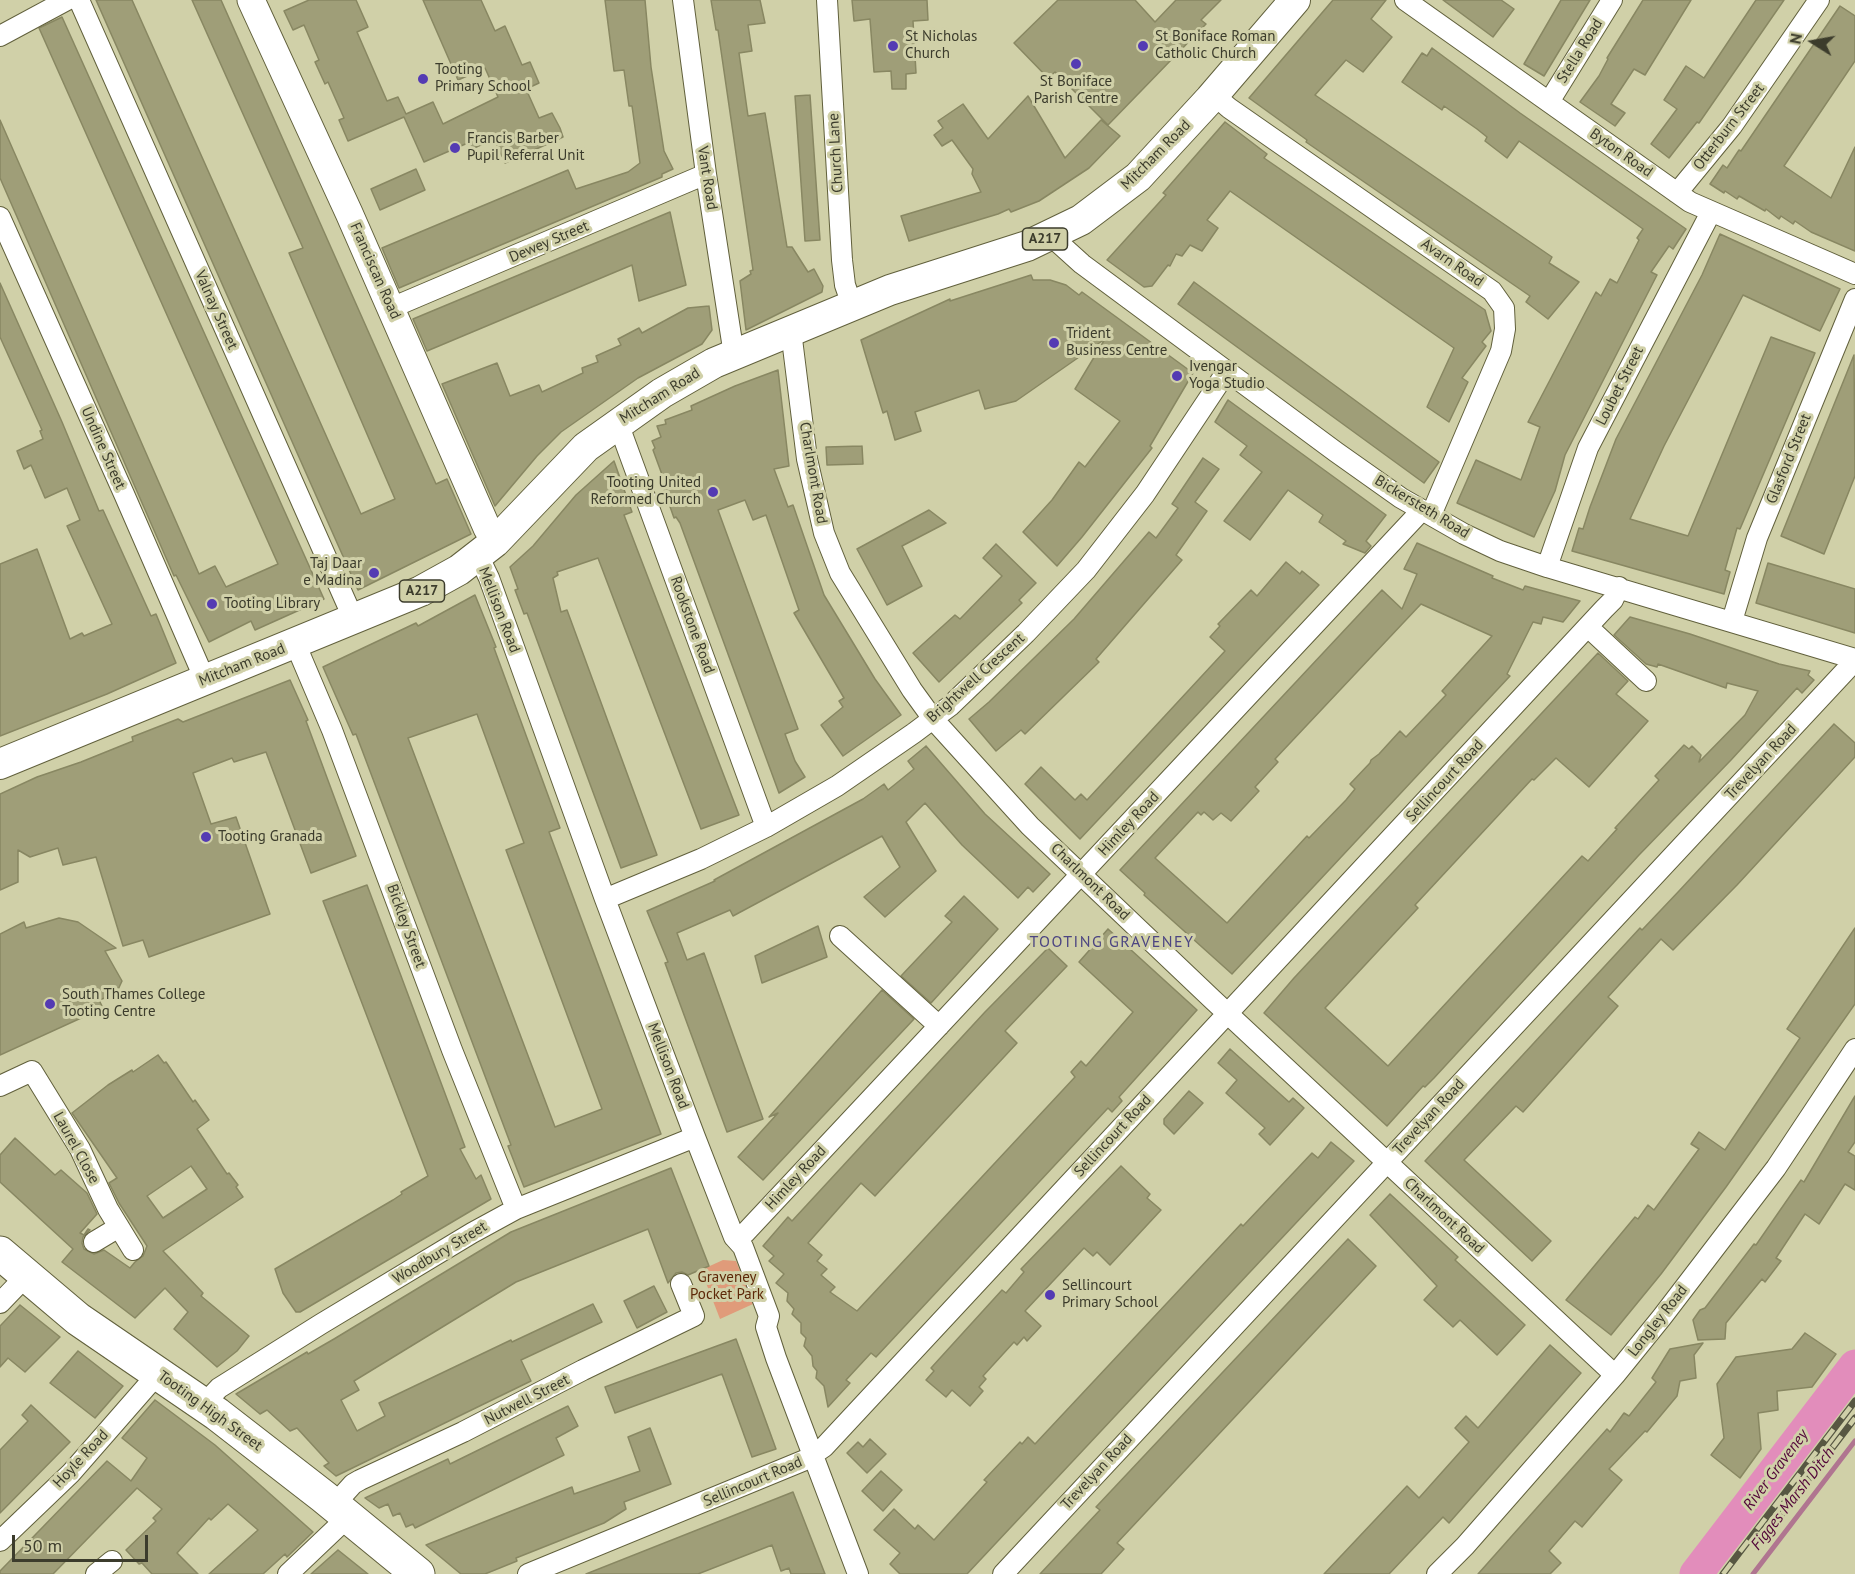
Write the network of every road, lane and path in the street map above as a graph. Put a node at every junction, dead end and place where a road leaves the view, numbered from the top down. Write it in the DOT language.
graph roads {
  1 [pos="67,0"];
  2 [pos="79,0"];
  3 [pos="251,0"];
  4 [pos="683,0"];
  5 [pos="827,0"];
  6 [pos="1295,0"];
  7 [pos="1405,0"];
  8 [pos="1612,0"];
  9 [pos="1819,0"];
  10 [pos="0,36"];
  11 [pos="1214,95"];
  12 [pos="1549,102"];
  13 [pos="706,174"];
  14 [pos="1677,193"];
  15 [pos="1712,212"];
  16 [pos="0,217"];
  17 [pos="1051,236"];
  18 [pos="1855,274"];
  19 [pos="1855,299"];
  20 [pos="852,305"];
  21 [pos="391,308"];
  22 [pos="791,331"];
  23 [pos="734,355"];
  24 [pos="1227,371"];
  25 [pos="618,423"];
  26 [pos="1426,512"];
  27 [pos="487,549"];
  28 [pos="1547,567"];
  29 [pos="1619,587"];
  30 [pos="354,620"];
  31 [pos="1732,621"];
  32 [pos="1588,627"];
  33 [pos="295,643"];
  34 [pos="1853,658"];
  35 [pos="205,680"];
  36 [pos="1646,681"];
  37 [pos="933,719"];
  38 [pos="0,764"];
  39 [pos="766,827"];
  40 [pos="1082,874"];
  41 [pos="605,898"];
  42 [pos="840,936"];
  43 [pos="1228,1014"];
  44 [pos="939,1026"];
  45 [pos="1855,1049"];
  46 [pos="0,1086"];
  47 [pos="695,1137"];
  48 [pos="1386,1162"];
  49 [pos="516,1209"];
  50 [pos="119,1227"];
  51 [pos="734,1237"];
  52 [pos="94,1242"];
  53 [pos="133,1250"];
  54 [pos="0,1252"];
  55 [pos="26,1276"];
  56 [pos="681,1284"];
  57 [pos="0,1303"];
  58 [pos="156,1372"];
  59 [pos="1615,1375"];
  60 [pos="204,1404"];
  61 [pos="813,1455"];
  62 [pos="341,1511"];
  63 [pos="0,1541"];
  64 [pos="112,1561"];
  65 [pos="96,1574"];
  66 [pos="288,1574"];
  67 [pos="418,1574"];
  68 [pos="528,1574"];
  69 [pos="858,1574"];
  70 [pos="1003,1574"];
  71 [pos="1437,1574"];
  1 -- 10 [label="street"];
  2 -- 30 [label="street, Valnay Street"];
  3 -- 21 [label="street, Franciscan Road"];
  4 -- 13 [label="street, Vant Road"];
  5 -- 20 [label="street, Church Lane"];
  6 -- 11 [label="main road, Mitcham Road / A217"];
  7 -- 12 [label="street, Byton Road"];
  8 -- 12 [label="street, Stella Road"];
  9 -- 14 [label="street, Otterburn Street"];
  11 -- 17 [label="main road, Mitcham Road / A217"];
  11 -- 26 [label="street, Avarn Road"];
  12 -- 14 [label="street, Byton Road"];
  13 -- 21 [label="street, Dewey Street"];
  13 -- 23 [label="street, Vant Road"];
  14 -- 15 [label="street, Byton Road"];
  15 -- 18 [label="street, Byton Road"];
  15 -- 28 [label="street, Loubet Street"];
  16 -- 35 [label="street, Undine Street"];
  17 -- 20 [label="main road, Mitcham Road / A217"];
  17 -- 24 [label="street, Bickersteth Road"];
  19 -- 31 [label="street, Glasford Street"];
  20 -- 22 [label="main road, Mitcham Road / A217"];
  21 -- 27 [label="street, Franciscan Road"];
  22 -- 23 [label="main road, Mitcham Road / A217"];
  22 -- 37 [label="street, Charlmont Road"];
  23 -- 25 [label="main road, Mitcham Road / A217"];
  24 -- 26 [label="street, Bickersteth Road"];
  24 -- 37 [label="street, Brightwell Crescent"];
  25 -- 27 [label="main road, Mitcham Road / A217"];
  25 -- 39 [label="street, Rookstone Road"];
  26 -- 28 [label="street, Bickersteth Road"];
  26 -- 40 [label="street, Himley Road"];
  27 -- 30 [label="main road, Mitcham Road / A217"];
  27 -- 41 [label="street, Mellison Road"];
  28 -- 29 [label="street, Bickersteth Road"];
  29 -- 31 [label="street, Bickersteth Road"];
  29 -- 32 [label="street, Sellincourt Road"];
  30 -- 33 [label="main road, Mitcham Road / A217"];
  31 -- 34 [label="street, Bickersteth Road"];
  32 -- 36 [label="street"];
  32 -- 43 [label="street, Sellincourt Road"];
  33 -- 35 [label="main road, Mitcham Road / A217"];
  33 -- 49 [label="street, Bickley Street"];
  34 -- 48 [label="street, Trevelyan Road"];
  35 -- 38 [label="main road, Mitcham Road / A217"];
  37 -- 39 [label="street, Brightwell Crescent"];
  37 -- 40 [label="street, Charlmont Road"];
  39 -- 41 [label="street, Brightwell Crescent"];
  40 -- 43 [label="street, Charlmont Road"];
  40 -- 44 [label="street, Himley Road"];
  41 -- 47 [label="street, Mellison Road"];
  42 -- 44 [label="street"];
  43 -- 48 [label="street, Charlmont Road"];
  43 -- 61 [label="street, Sellincourt Road"];
  44 -- 51 [label="street, Himley Road"];
  45 -- 59 [label="street, Longley Road"];
  46 -- 50 [label="street, Laurel Close"];
  47 -- 49 [label="street, Woodbury Street"];
  47 -- 51 [label="street, Mellison Road"];
  48 -- 59 [label="street, Charlmont Road"];
  48 -- 70 [label="street, Trevelyan Road"];
  49 -- 60 [label="street, Woodbury Street"];
  50 -- 52 [label="street"];
  50 -- 53 [label="street, Laurel Close"];
  51 -- 61 [label="street, Mellison Road"];
  54 -- 55 [label="highway, Tooting High Street"];
  55 -- 57 [label="street"];
  55 -- 58 [label="highway, Tooting High Street"];
  56 -- 62 [label="street, Nutwell Street"];
  58 -- 60 [label="highway, Tooting High Street"];
  58 -- 63 [label="street, Hoyle Road"];
  59 -- 71 [label="street, Longley Road"];
  60 -- 62 [label="highway, Tooting High Street"];
  61 -- 68 [label="street, Sellincourt Road"];
  61 -- 69 [label="street, Mellison Road"];
  62 -- 66 [label="street"];
  62 -- 67 [label="highway, Tooting High Street"];
  64 -- 65 [label="street"];
}
